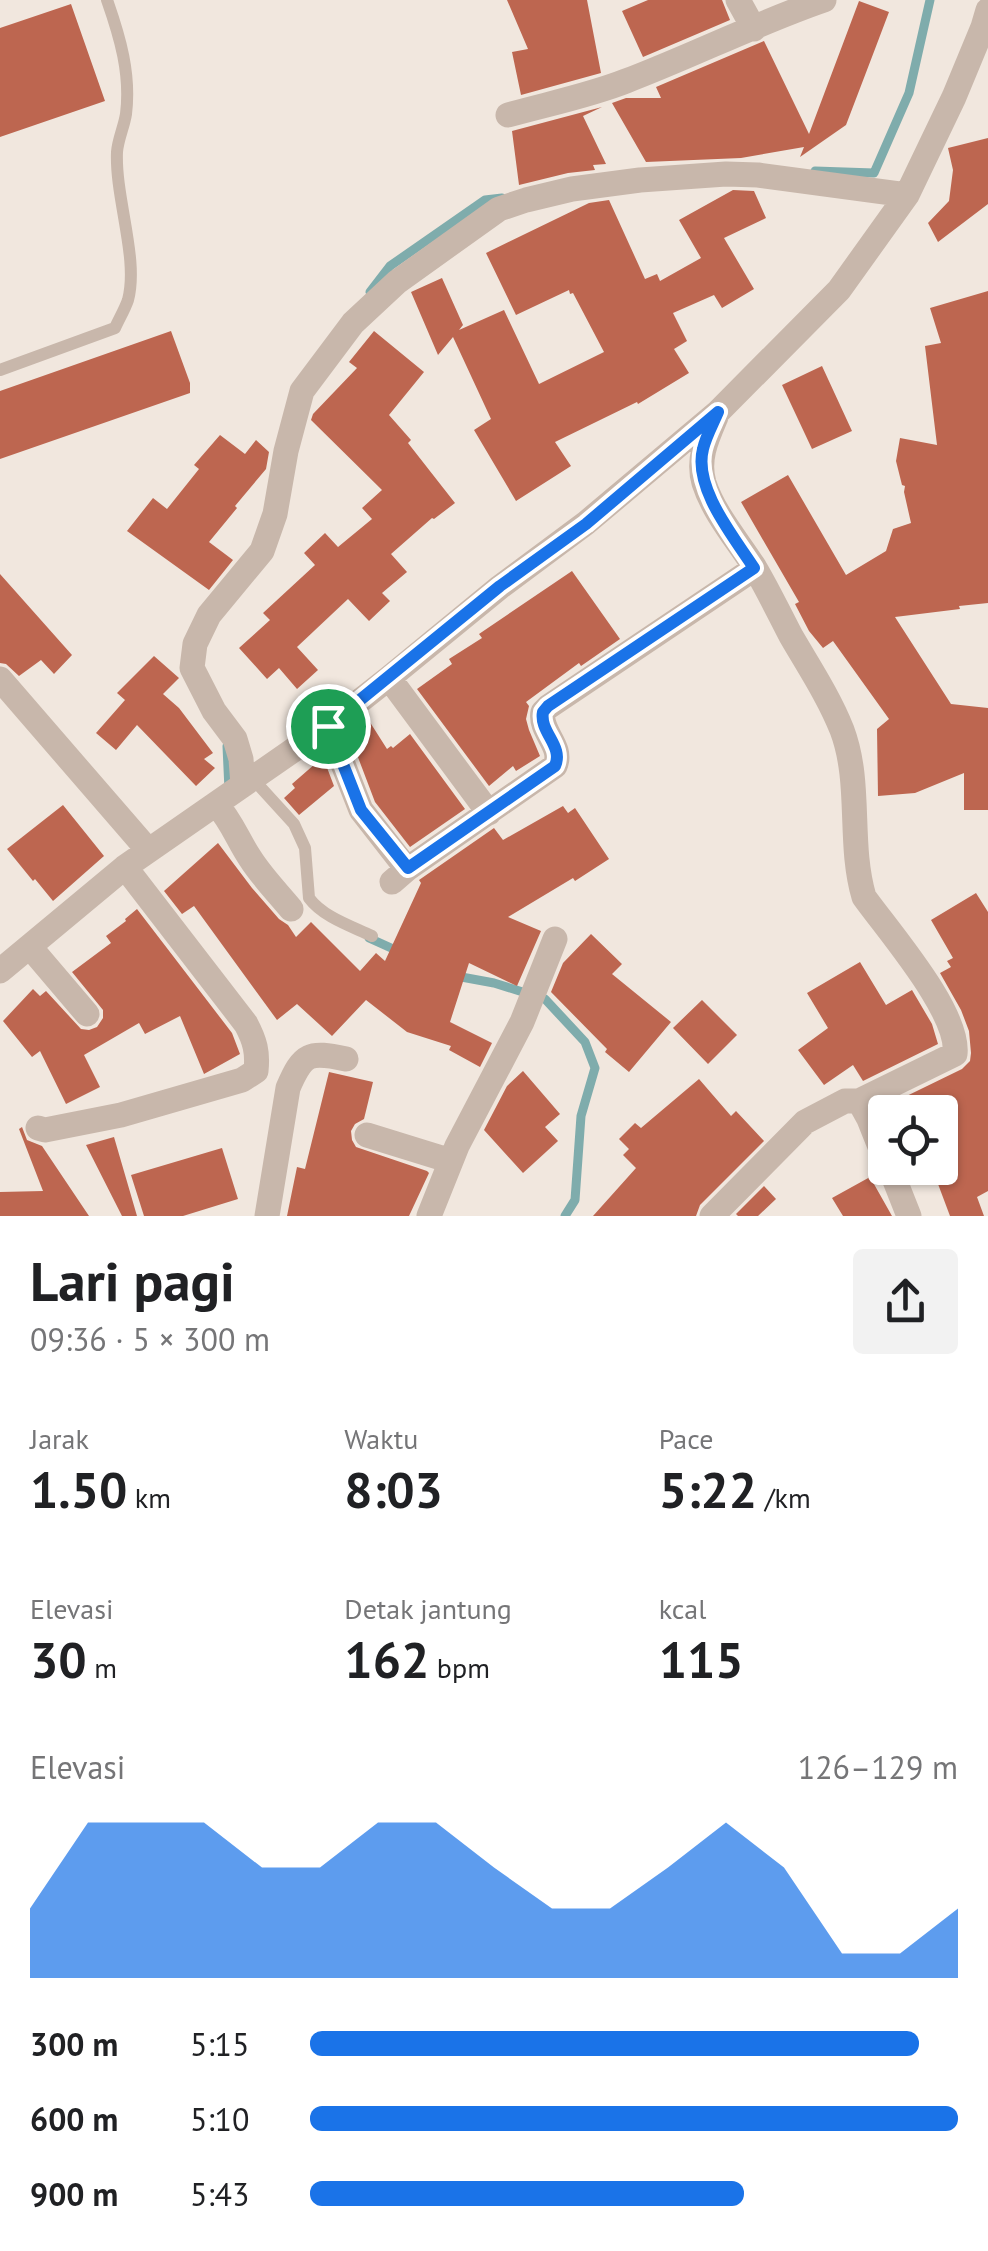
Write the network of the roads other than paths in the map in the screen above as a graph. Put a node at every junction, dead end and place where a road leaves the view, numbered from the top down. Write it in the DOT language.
graph roads {
  1 [pos="107,0"];
  2 [pos="738,0"];
  3 [pos="824,0"];
  4 [pos="988,10"];
  5 [pos="754,29"];
  6 [pos="508,115"];
  7 [pos="908,194"];
  8 [pos="0,370"];
  9 [pos="718,412"];
  10 [pos="754,568"];
  11 [pos="389,678"];
  12 [pos="0,679"];
  13 [pos="328,726"];
  14 [pos="248,782"];
  15 [pos="216,804"];
  16 [pos="489,813"];
  17 [pos="148,850"];
  18 [pos="125,866"];
  19 [pos="290,908"];
  20 [pos="372,936"];
  21 [pos="555,939"];
  22 [pos="30,946"];
  23 [pos="2,964"];
  24 [pos="87,1014"];
  25 [pos="346,1058"];
  26 [pos="859,1101"];
  27 [pos="868,1116"];
  28 [pos="38,1128"];
  29 [pos="367,1135"];
  30 [pos="451,1161"];
  31 [pos="897,1185"];
  32 [pos="267,1216"];
  33 [pos="429,1216"];
  34 [pos="712,1216"];
  35 [pos="909,1216"];
  1 -- 8 [label="lane"];
  2 -- 5 [label="street"];
  3 -- 5 [label="street"];
  4 -- 7 [label="street"];
  5 -- 6 [label="street"];
  7 -- 9 [label="street"];
  7 -- 14 [label="street"];
  9 -- 10 [label="street"];
  9 -- 11 [label="street"];
  10 -- 16 [label="street"];
  10 -- 26 [label="street"];
  11 -- 13 [label="street"];
  11 -- 16 [label="street"];
  12 -- 17 [label="street"];
  13 -- 14 [label="street"];
  13 -- 16 [label="street"];
  14 -- 15 [label="street"];
  14 -- 20 [label="lane"];
  15 -- 17 [label="street"];
  15 -- 19 [label="street"];
  17 -- 18 [label="street"];
  18 -- 22 [label="street"];
  18 -- 28 [label="street"];
  21 -- 30 [label="street"];
  22 -- 23 [label="street"];
  22 -- 24 [label="street"];
  25 -- 32 [label="street"];
  26 -- 27 [label="street"];
  26 -- 34 [label="street"];
  29 -- 30 [label="street"];
  30 -- 33 [label="street"];
  31 -- 35 [label="street"];
}
